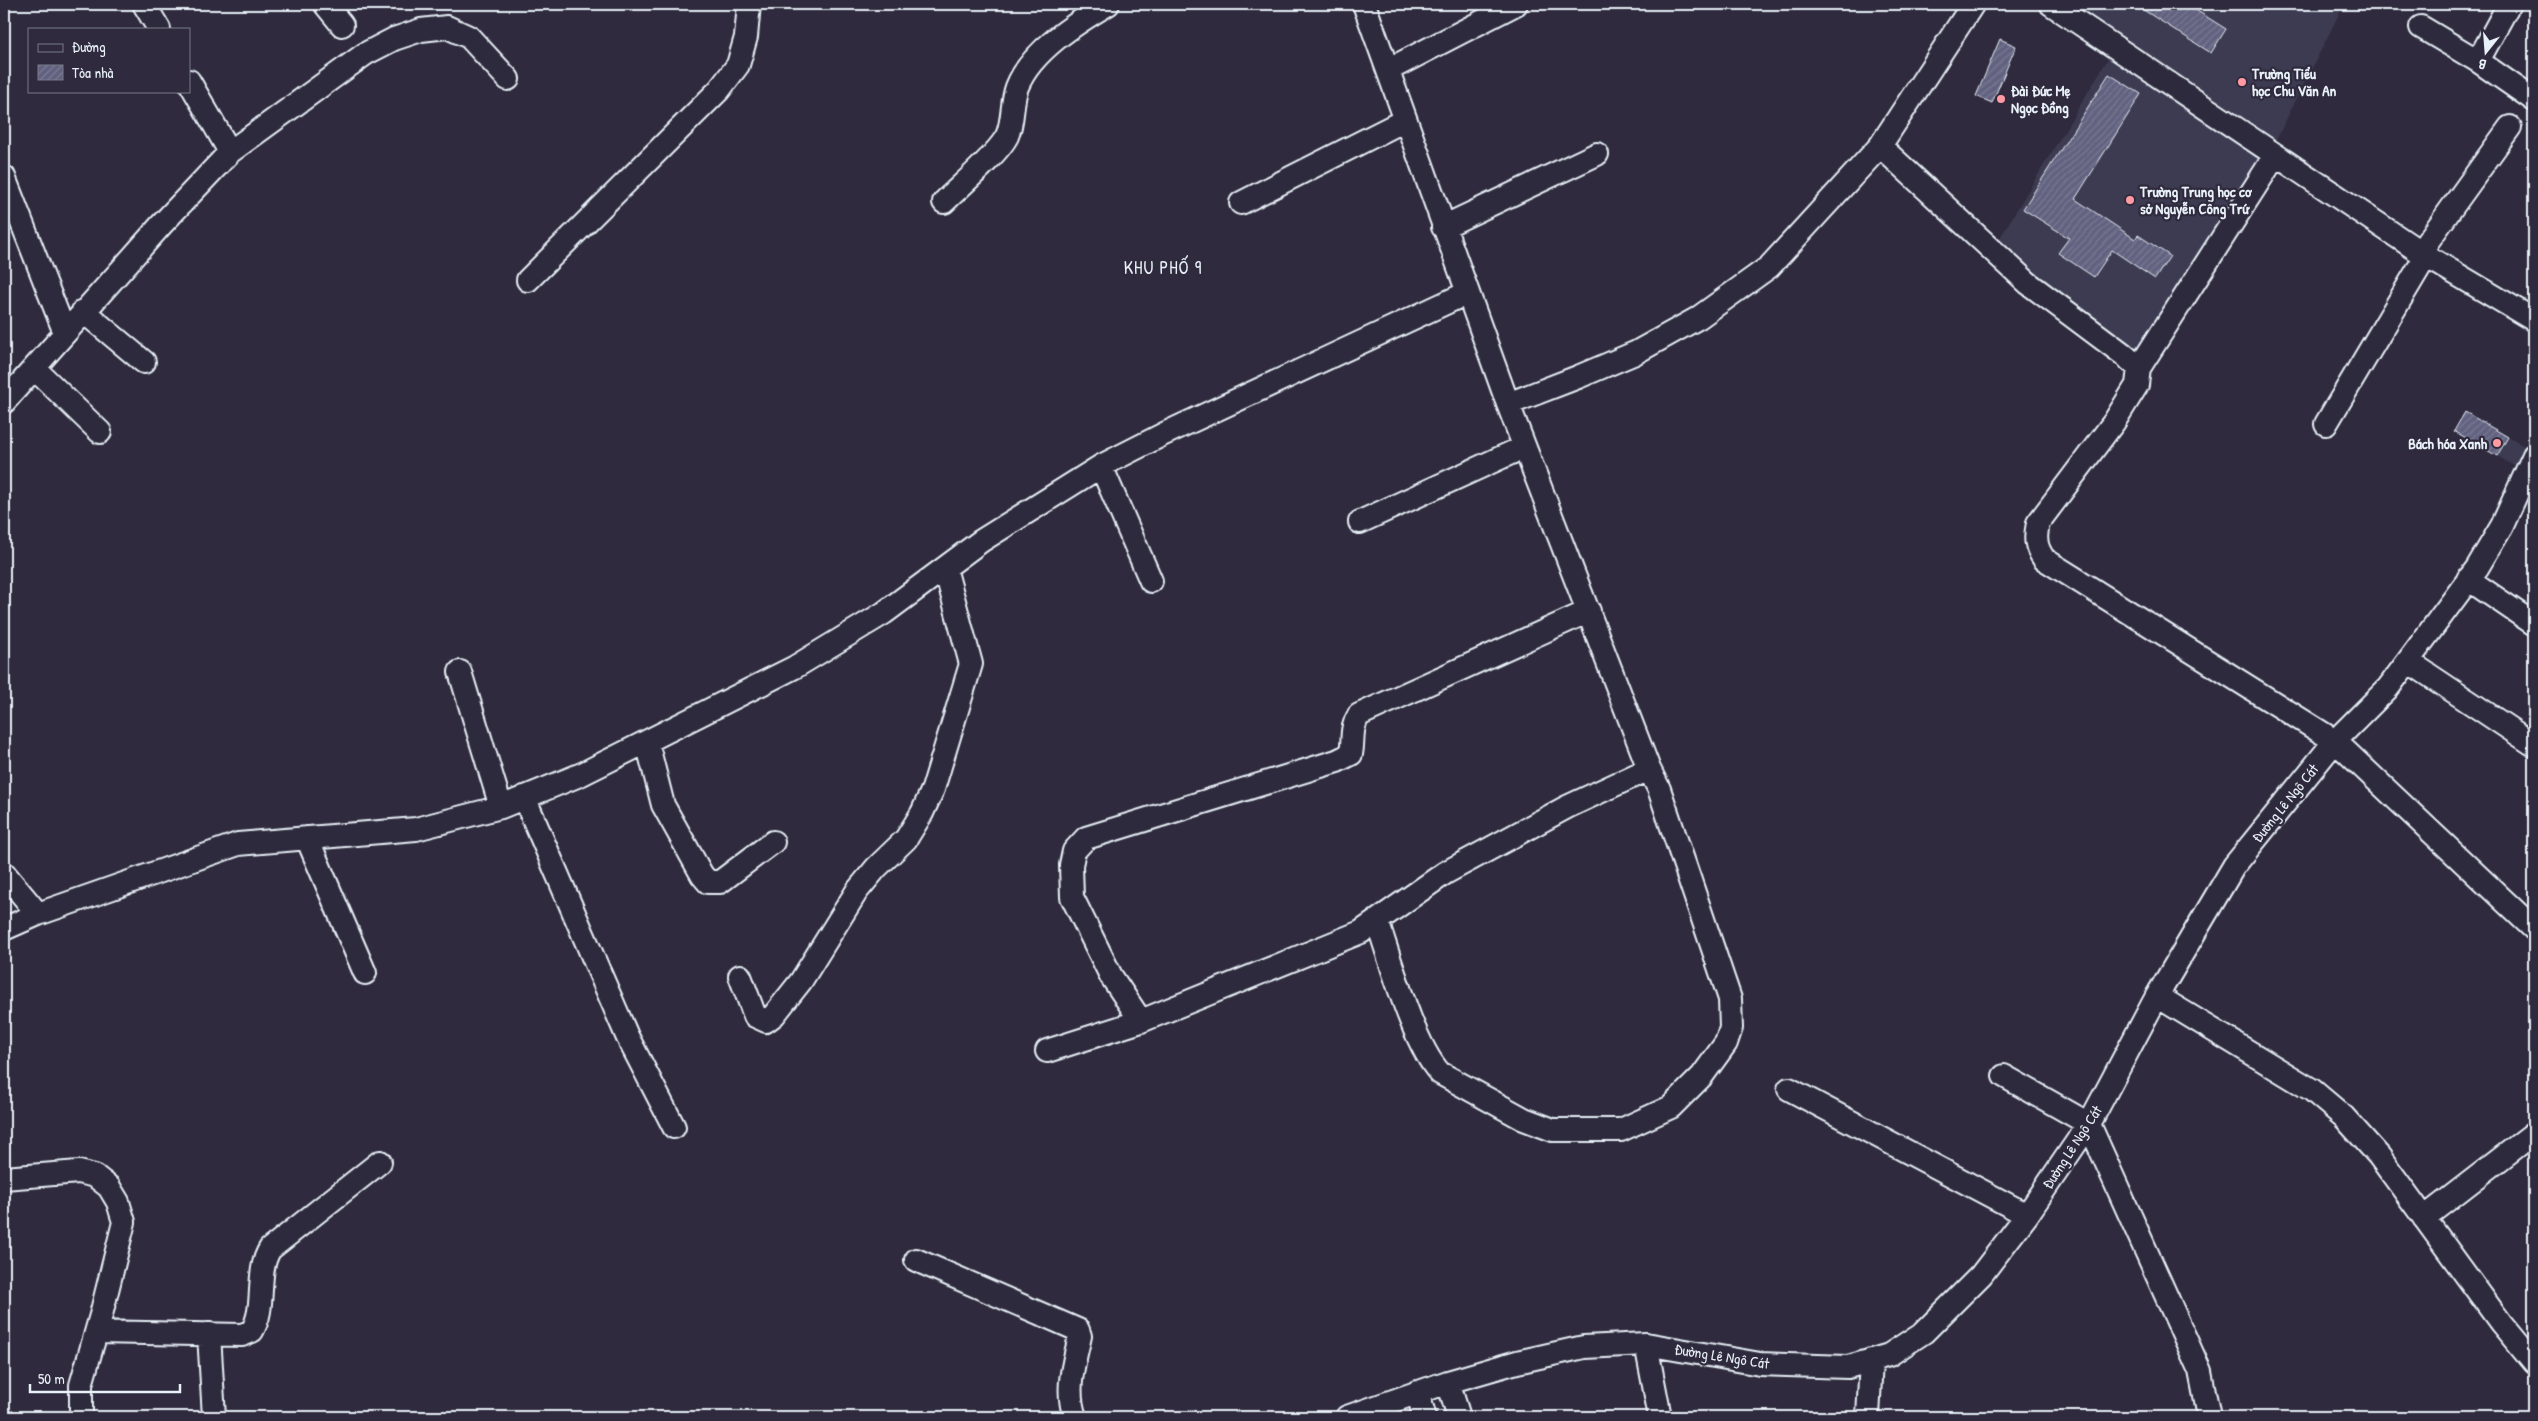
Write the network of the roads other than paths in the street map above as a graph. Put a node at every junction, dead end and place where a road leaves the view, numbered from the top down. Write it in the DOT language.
graph roads {
  1 [pos="144,4"];
  2 [pos="325,4"];
  3 [pos="749,4"];
  4 [pos="1108,4"];
  5 [pos="1364,4"];
  6 [pos="1516,4"];
  7 [pos="1973,4"];
  8 [pos="2051,4"];
  9 [pos="2509,4"];
  10 [pos="2078,12"];
  11 [pos="342,25"];
  12 [pos="158,28"];
  13 [pos="2421,28"];
  14 [pos="2478,61"];
  15 [pos="1388,70"];
  16 [pos="508,79"];
  17 [pos="190,83"];
  18 [pos="2534,100"];
  19 [pos="1405,120"];
  20 [pos="2510,127"];
  21 [pos="1880,146"];
  22 [pos="230,152"];
  23 [pos="1597,154"];
  24 [pos="2275,156"];
  25 [pos="4,177"];
  26 [pos="944,202"];
  27 [pos="1241,203"];
  28 [pos="1444,228"];
  29 [pos="2423,254"];
  30 [pos="528,280"];
  31 [pos="1466,293"];
  32 [pos="83,311"];
  33 [pos="2534,320"];
  34 [pos="65,333"];
  35 [pos="144,362"];
  36 [pos="2139,368"];
  37 [pos="34,369"];
  38 [pos="4,402"];
  39 [pos="1508,404"];
  40 [pos="2326,424"];
  41 [pos="100,432"];
  42 [pos="1524,447"];
  43 [pos="2534,455"];
  44 [pos="1101,466"];
  45 [pos="1360,522"];
  46 [pos="945,568"];
  47 [pos="2468,580"];
  48 [pos="1151,581"];
  49 [pos="1588,611"];
  50 [pos="2534,624"];
  51 [pos="2408,660"];
  52 [pos="460,672"];
  53 [pos="2335,741"];
  54 [pos="647,742"];
  55 [pos="2534,745"];
  56 [pos="1649,769"];
  57 [pos="524,797"];
  58 [pos="501,808"];
  59 [pos="307,838"];
  60 [pos="773,842"];
  61 [pos="4,873"];
  62 [pos="38,914"];
  63 [pos="1377,921"];
  64 [pos="4,929"];
  65 [pos="2534,929"];
  66 [pos="364,973"];
  67 [pos="740,976"];
  68 [pos="2157,996"];
  69 [pos="1141,1021"];
  70 [pos="1047,1051"];
  71 [pos="2004,1076"];
  72 [pos="1789,1089"];
  73 [pos="2089,1124"];
  74 [pos="674,1127"];
  75 [pos="2534,1134"];
  76 [pos="380,1162"];
  77 [pos="4,1178"];
  78 [pos="2027,1215"];
  79 [pos="2424,1218"];
  80 [pos="916,1260"];
  81 [pos="97,1332"];
  82 [pos="209,1334"];
  83 [pos="1646,1344"];
  84 [pos="1872,1360"];
  85 [pos="2534,1363"];
  86 [pos="1448,1382"];
  87 [pos="1417,1392"];
  88 [pos="81,1417"];
  89 [pos="214,1417"];
  90 [pos="1075,1417"];
  91 [pos="1347,1417"];
  92 [pos="1425,1417"];
  93 [pos="1459,1417"];
  94 [pos="1660,1417"];
  95 [pos="1868,1417"];
  96 [pos="2209,1417"];
  1 -- 12 [label="street"];
  2 -- 11 [label="street"];
  3 -- 30 [label="street"];
  4 -- 26 [label="street"];
  5 -- 15 [label="street"];
  6 -- 15 [label="street"];
  7 -- 21 [label="street"];
  8 -- 10 [label="street"];
  9 -- 14 [label="street"];
  10 -- 24 [label="street"];
  13 -- 14 [label="street"];
  14 -- 18 [label="street"];
  15 -- 19 [label="street"];
  16 -- 22 [label="street"];
  17 -- 22 [label="street"];
  19 -- 27 [label="street"];
  19 -- 28 [label="street"];
  20 -- 29 [label="street"];
  21 -- 36 [label="street"];
  21 -- 39 [label="street"];
  22 -- 32 [label="street"];
  23 -- 28 [label="street"];
  24 -- 29 [label="street"];
  24 -- 36 [label="street"];
  25 -- 34 [label="street"];
  28 -- 31 [label="street"];
  29 -- 33 [label="street"];
  29 -- 40 [label="street"];
  31 -- 39 [label="street"];
  31 -- 44 [label="street"];
  32 -- 34 [label="street"];
  32 -- 35 [label="street"];
  34 -- 37 [label="street"];
  36 -- 53 [label="street"];
  37 -- 38 [label="street"];
  37 -- 41 [label="street"];
  39 -- 42 [label="street"];
  42 -- 45 [label="street"];
  42 -- 49 [label="street"];
  43 -- 47 [label="street, Đường Lê Ngô Cát"];
  44 -- 46 [label="street"];
  44 -- 48 [label="street"];
  46 -- 54 [label="street"];
  46 -- 67 [label="street"];
  47 -- 50 [label="street"];
  47 -- 51 [label="street, Đường Lê Ngô Cát"];
  49 -- 56 [label="street"];
  49 -- 69 [label="street"];
  51 -- 53 [label="street, Đường Lê Ngô Cát"];
  51 -- 55 [label="street"];
  52 -- 58 [label="street"];
  53 -- 65 [label="street"];
  53 -- 68 [label="street, Đường Lê Ngô Cát"];
  54 -- 57 [label="street"];
  54 -- 60 [label="street"];
  56 -- 63 [label="street"];
  56 -- 63 [label="street"];
  57 -- 58 [label="street"];
  57 -- 74 [label="street"];
  58 -- 59 [label="street"];
  59 -- 62 [label="street"];
  59 -- 66 [label="street"];
  61 -- 62 [label="street"];
  62 -- 64 [label="street"];
  63 -- 69 [label="street"];
  68 -- 73 [label="street, Đường Lê Ngô Cát"];
  68 -- 79 [label="street"];
  69 -- 70 [label="street"];
  71 -- 73 [label="street"];
  72 -- 78 [label="street"];
  73 -- 78 [label="street, Đường Lê Ngô Cát"];
  73 -- 96 [label="street"];
  75 -- 79 [label="street"];
  76 -- 82 [label="street"];
  77 -- 81 [label="street"];
  78 -- 84 [label="street, Đường Lê Ngô Cát"];
  79 -- 85 [label="street"];
  80 -- 90 [label="street"];
  81 -- 82 [label="street"];
  81 -- 88 [label="street"];
  82 -- 89 [label="street"];
  83 -- 84 [label="street, Đường Lê Ngô Cát"];
  83 -- 86 [label="street, Đường Lê Ngô Cát"];
  83 -- 94 [label="street"];
  84 -- 95 [label="street"];
  86 -- 87 [label="street, Đường Lê Ngô Cát"];
  86 -- 93 [label="street"];
  87 -- 91 [label="street, Đường Lê Ngô Cát"];
  87 -- 92 [label="street"];
}
